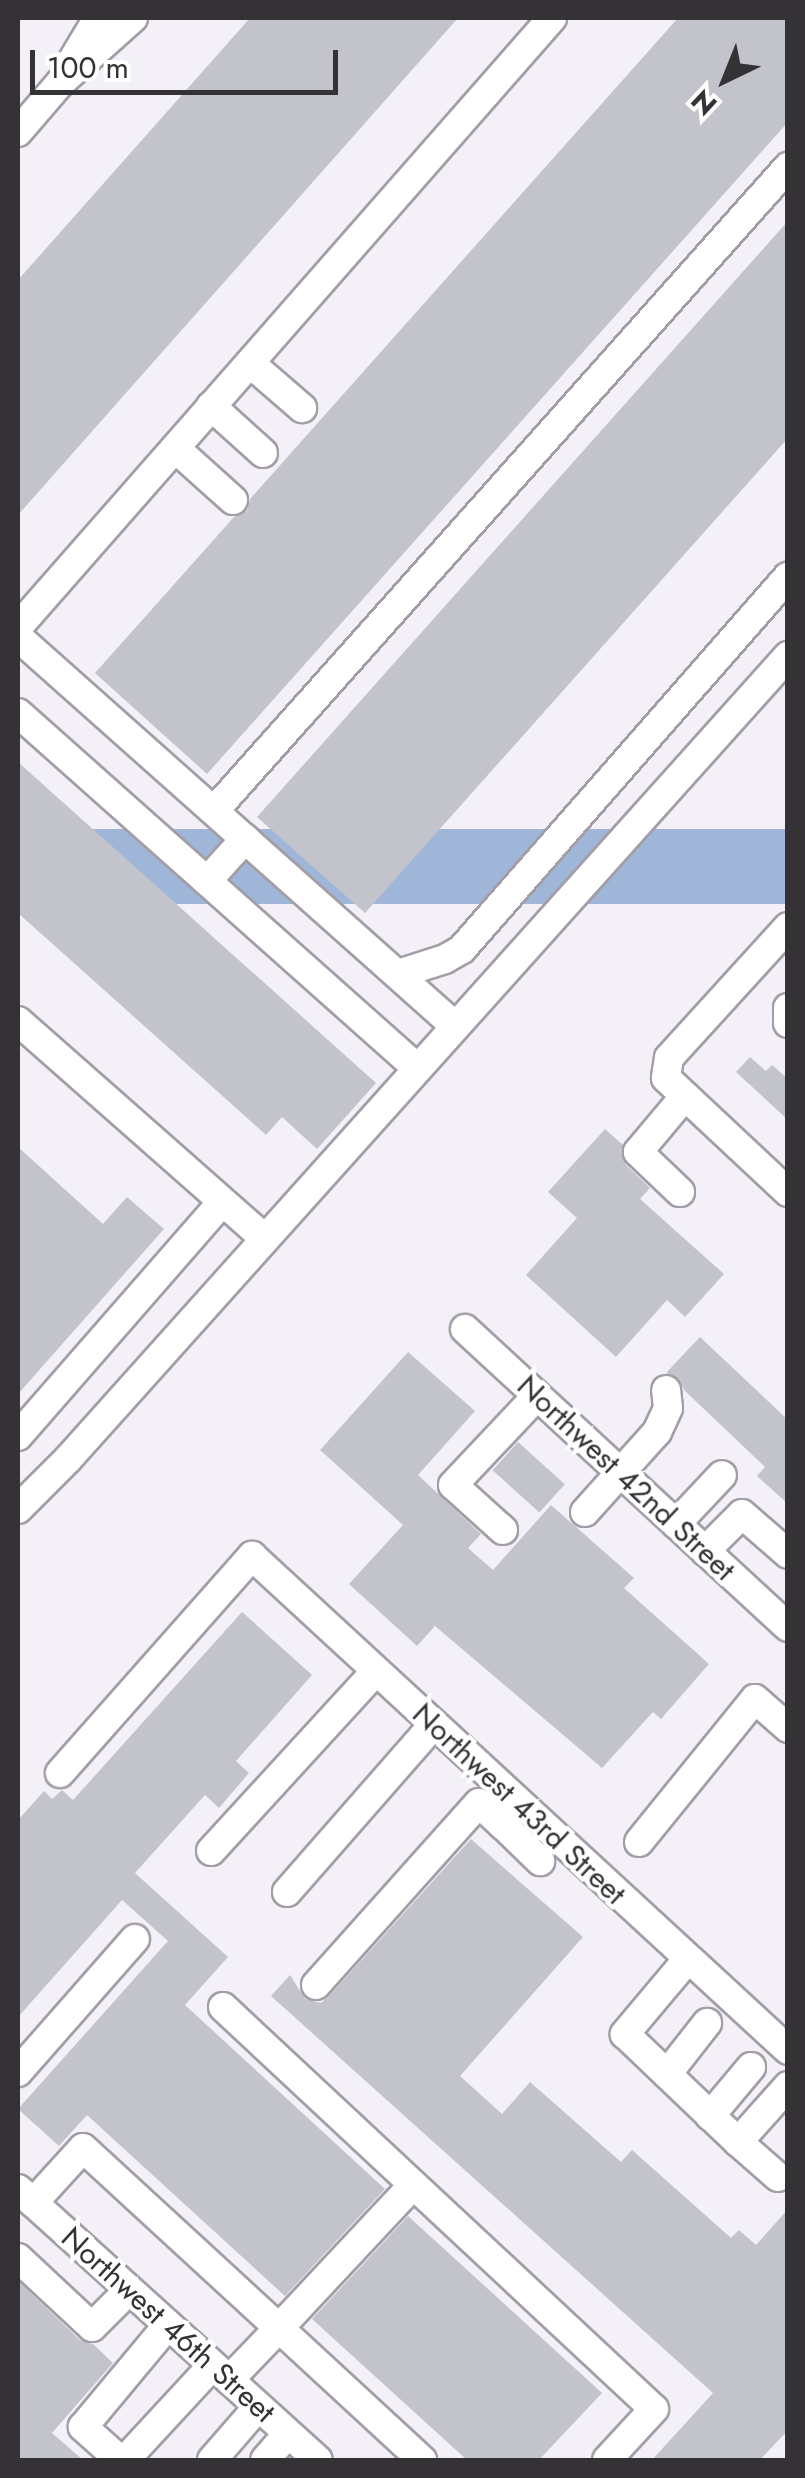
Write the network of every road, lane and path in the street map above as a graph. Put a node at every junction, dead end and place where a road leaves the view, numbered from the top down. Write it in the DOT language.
graph roads {
  1 [pos="98,18"];
  2 [pos="133,18"];
  3 [pos="552,18"];
  4 [pos="60,83"];
  5 [pos="18,132"];
  6 [pos="788,167"];
  7 [pos="250,362"];
  8 [pos="212,406"];
  9 [pos="302,408"];
  10 [pos="174,448"];
  11 [pos="263,453"];
  12 [pos="233,500"];
  13 [pos="788,577"];
  14 [pos="18,628"];
  15 [pos="18,636"];
  16 [pos="788,656"];
  17 [pos="18,713"];
  18 [pos="214,811"];
  19 [pos="245,838"];
  20 [pos="206,881"];
  21 [pos="788,926"];
  22 [pos="398,974"];
  23 [pos="788,1008"];
  24 [pos="18,1022"];
  25 [pos="788,1023"];
  26 [pos="456,1026"];
  27 [pos="417,1068"];
  28 [pos="676,1087"];
  29 [pos="680,1192"];
  30 [pos="788,1192"];
  31 [pos="222,1202"];
  32 [pos="264,1239"];
  33 [pos="465,1329"];
  34 [pos="666,1390"];
  35 [pos="537,1396"];
  36 [pos="18,1436"];
  37 [pos="622,1474"];
  38 [pos="722,1475"];
  39 [pos="18,1509"];
  40 [pos="585,1512"];
  41 [pos="676,1524"];
  42 [pos="503,1530"];
  43 [pos="704,1551"];
  44 [pos="788,1554"];
  45 [pos="788,1628"];
  46 [pos="376,1670"];
  47 [pos="434,1724"];
  48 [pos="788,1728"];
  49 [pos="60,1773"];
  50 [pos="511,1814"];
  51 [pos="638,1842"];
  52 [pos="211,1851"];
  53 [pos="540,1861"];
  54 [pos="287,1892"];
  55 [pos="135,1939"];
  56 [pos="688,1960"];
  57 [pos="316,1985"];
  58 [pos="223,2007"];
  59 [pos="707,2023"];
  60 [pos="788,2050"];
  61 [pos="751,2066"];
  62 [pos="18,2072"];
  63 [pos="667,2074"];
  64 [pos="788,2086"];
  65 [pos="710,2116"];
  66 [pos="738,2142"];
  67 [pos="778,2177"];
  68 [pos="413,2185"];
  69 [pos="25,2196"];
  70 [pos="18,2258"];
  71 [pos="129,2290"];
  72 [pos="168,2325"];
  73 [pos="278,2328"];
  74 [pos="221,2373"];
  75 [pos="258,2407"];
  76 [pos="288,2434"];
  77 [pos="122,2460"];
  78 [pos="212,2460"];
  79 [pos="265,2460"];
  80 [pos="318,2460"];
  81 [pos="422,2460"];
  82 [pos="607,2460"];
  1 -- 4 [label="street"];
  2 -- 4 [label="street"];
  3 -- 7 [label="street"];
  4 -- 5 [label="street"];
  6 -- 18 [label="street"];
  7 -- 8 [label="street"];
  7 -- 9 [label="street"];
  8 -- 10 [label="street"];
  8 -- 11 [label="street"];
  10 -- 12 [label="street"];
  10 -- 14 [label="street"];
  13 -- 22 [label="street"];
  15 -- 18 [label="street"];
  16 -- 26 [label="street"];
  17 -- 20 [label="street"];
  18 -- 19 [label="street"];
  19 -- 20 [label="street"];
  19 -- 22 [label="street"];
  20 -- 27 [label="street"];
  21 -- 28 [label="street"];
  22 -- 26 [label="street"];
  23 -- 25 [label="street"];
  24 -- 31 [label="street"];
  26 -- 27 [label="street"];
  27 -- 32 [label="street"];
  28 -- 29 [label="street"];
  28 -- 30 [label="street"];
  31 -- 32 [label="street"];
  31 -- 36 [label="street"];
  32 -- 39 [label="street"];
  33 -- 35 [label="street, Northwest 42nd Street"];
  34 -- 37 [label="street"];
  35 -- 37 [label="street, Northwest 42nd Street"];
  35 -- 42 [label="street"];
  37 -- 40 [label="street"];
  37 -- 41 [label="street, Northwest 42nd Street"];
  38 -- 41 [label="street"];
  41 -- 43 [label="street, Northwest 42nd Street"];
  43 -- 44 [label="street"];
  43 -- 45 [label="street, Northwest 42nd Street"];
  46 -- 47 [label="street, Northwest 43rd Street"];
  46 -- 49 [label="street, Northwest 43rd Street"];
  46 -- 52 [label="street"];
  47 -- 50 [label="street, Northwest 43rd Street"];
  47 -- 54 [label="street"];
  48 -- 51 [label="street"];
  50 -- 53 [label="street"];
  50 -- 56 [label="street, Northwest 43rd Street"];
  50 -- 57 [label="street"];
  55 -- 62 [label="street"];
  56 -- 60 [label="street, Northwest 43rd Street"];
  56 -- 63 [label="street"];
  58 -- 68 [label="street"];
  59 -- 63 [label="street"];
  61 -- 65 [label="street"];
  63 -- 65 [label="street"];
  64 -- 66 [label="street"];
  65 -- 66 [label="street"];
  66 -- 67 [label="street"];
  68 -- 73 [label="street"];
  68 -- 82 [label="street"];
  69 -- 71 [label="street, Northwest 46th Street"];
  69 -- 73 [label="street"];
  70 -- 71 [label="street"];
  71 -- 72 [label="street, Northwest 46th Street"];
  72 -- 74 [label="street, Northwest 46th Street"];
  72 -- 77 [label="street"];
  73 -- 74 [label="street"];
  73 -- 81 [label="street"];
  74 -- 75 [label="street, Northwest 46th Street"];
  74 -- 77 [label="street"];
  75 -- 76 [label="street, Northwest 46th Street"];
  75 -- 78 [label="street"];
  76 -- 79 [label="street"];
  76 -- 80 [label="street, Northwest 46th Street"];
}
